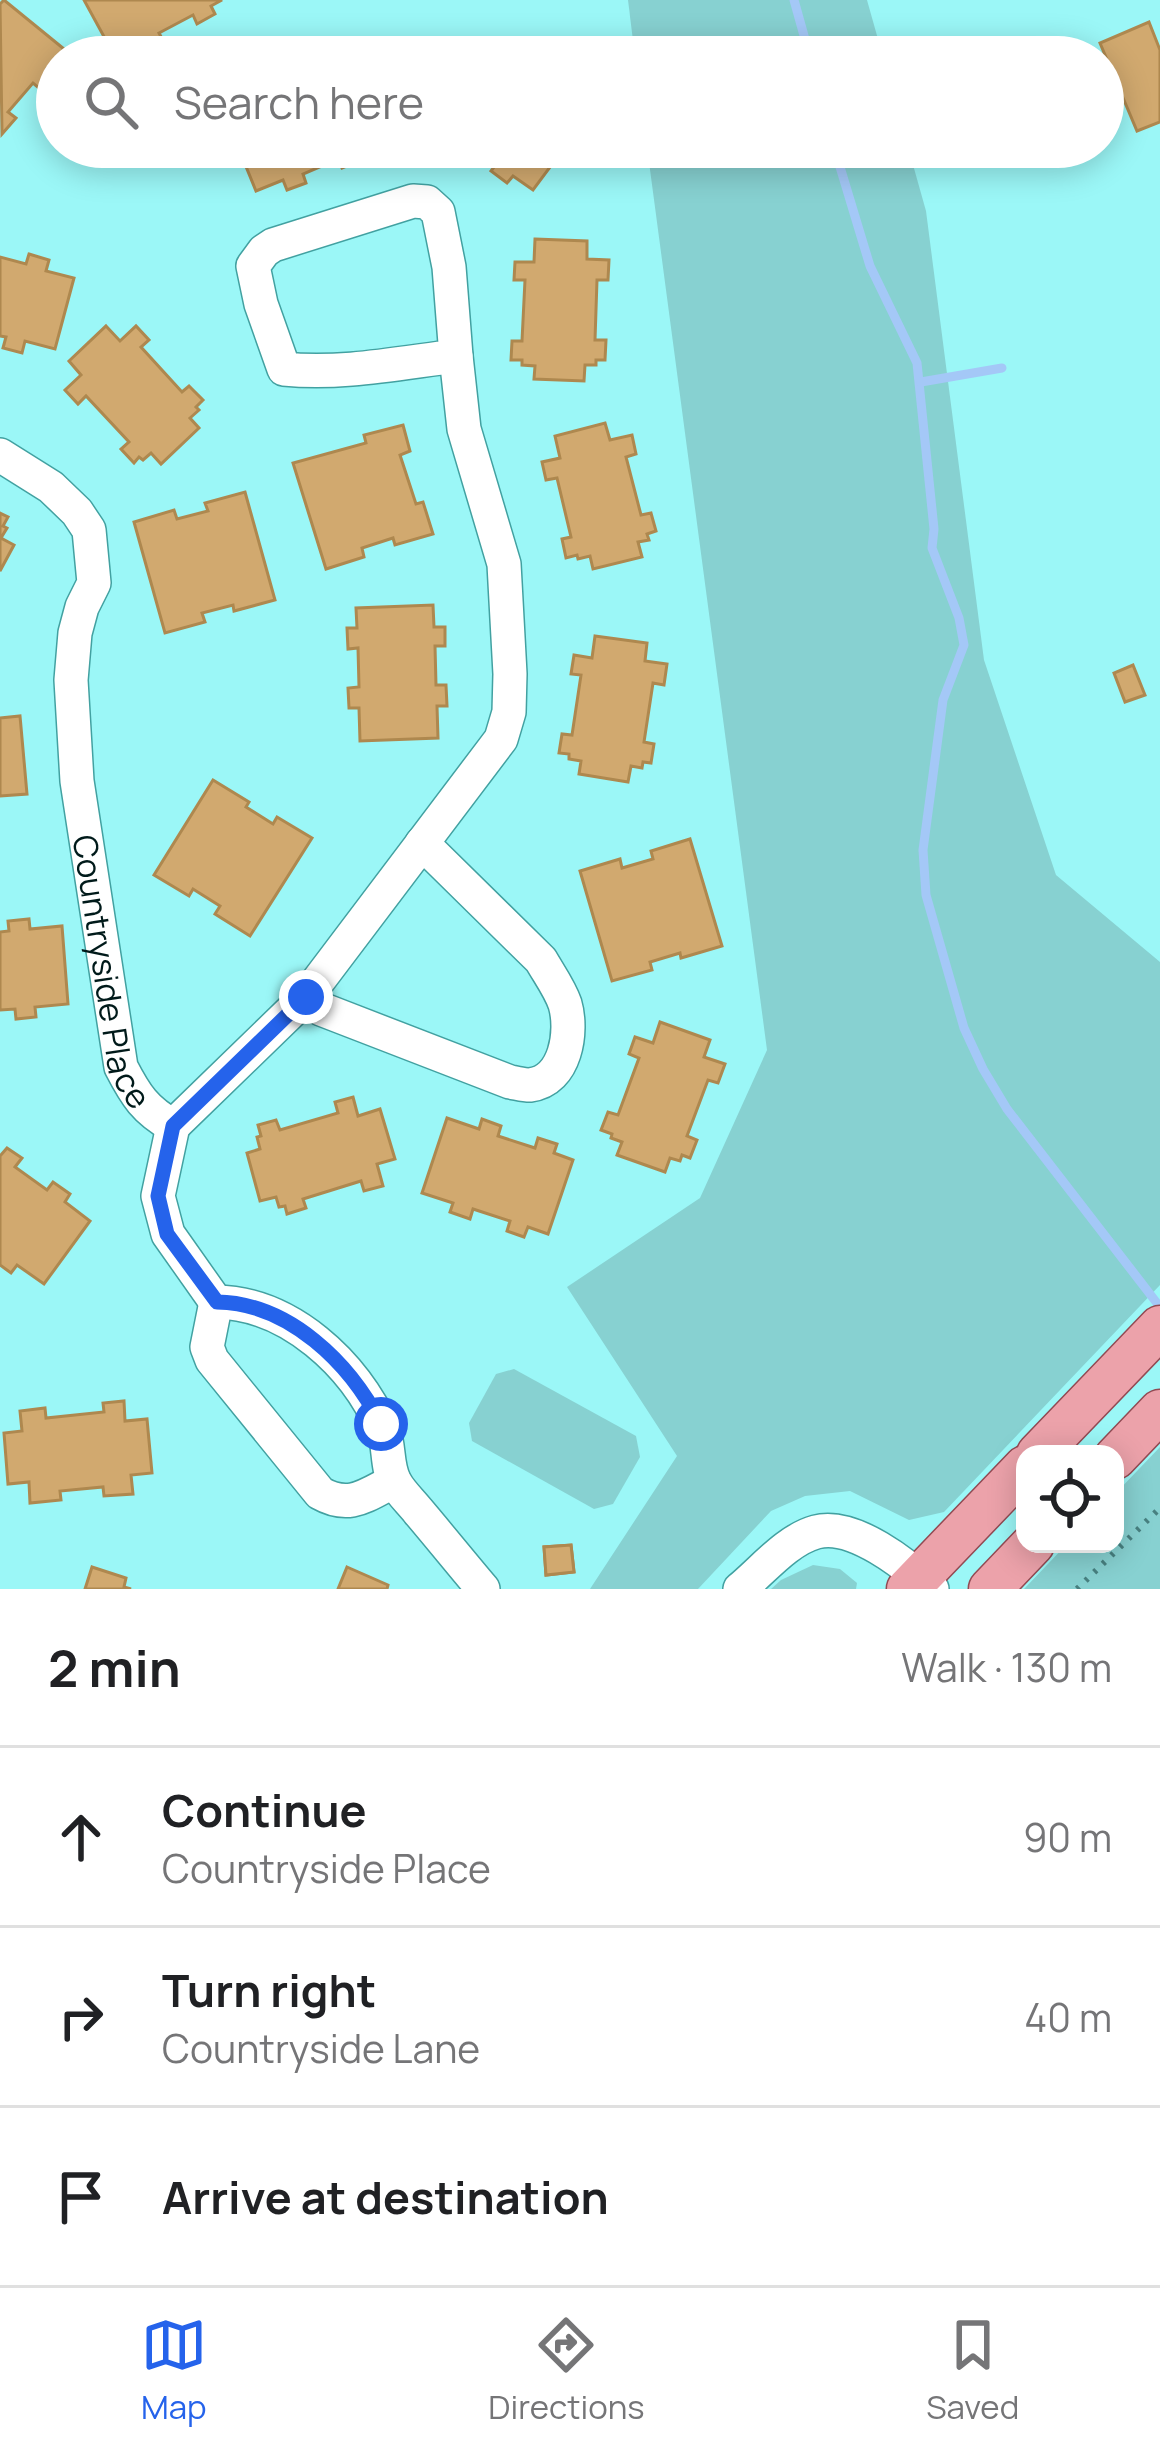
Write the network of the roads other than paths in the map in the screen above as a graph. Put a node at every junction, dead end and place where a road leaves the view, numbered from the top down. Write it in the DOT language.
graph roads {
  1 [pos="456,356"];
  2 [pos="0,455"];
  3 [pos="422,843"];
  4 [pos="306,997"];
  5 [pos="173,1126"];
  6 [pos="217,1302"];
  7 [pos="1160,1327"];
  8 [pos="1160,1411"];
  9 [pos="1047,1445"];
  10 [pos="1124,1449"];
  11 [pos="1016,1477"];
  12 [pos="394,1481"];
  13 [pos="1024,1553"];
  14 [pos="920,1585"];
  15 [pos="483,1589"];
  16 [pos="740,1589"];
  17 [pos="990,1589"];
  1 -- 1 [label="street"];
  1 -- 3 [label="street"];
  2 -- 5 [label="street, Countryside Place"];
  3 -- 4 [label="street"];
  3 -- 4 [label="street"];
  4 -- 5 [label="street"];
  5 -- 6 [label="street, Countryside Place"];
  6 -- 12 [label="street"];
  6 -- 12 [label="street"];
  7 -- 9 [label="main road"];
  8 -- 10 [label="main road"];
  11 -- 14 [label="main road"];
  12 -- 15 [label="street"];
  13 -- 17 [label="main road"];
  14 -- 16 [label="street"];
}
